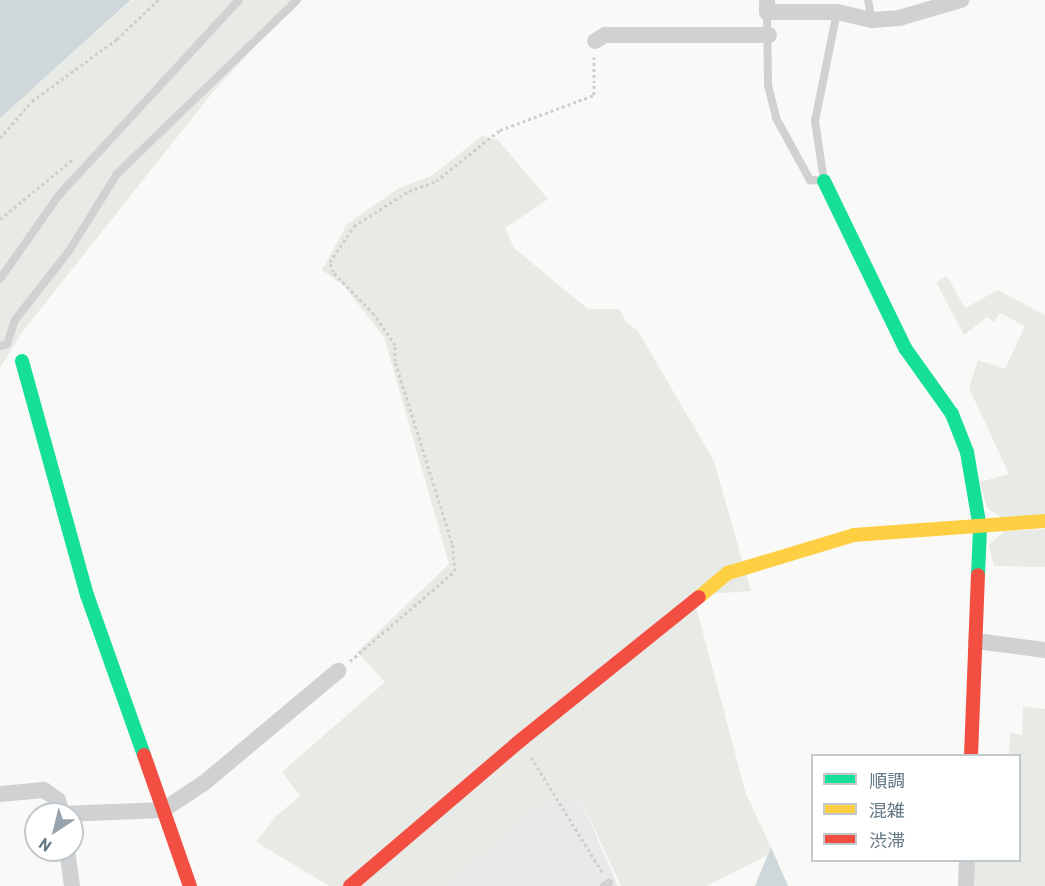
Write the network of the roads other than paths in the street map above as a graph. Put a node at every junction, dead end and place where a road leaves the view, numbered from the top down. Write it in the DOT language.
graph roads {
  1 [pos="239,0"];
  2 [pos="297,0"];
  3 [pos="868,0"];
  4 [pos="961,0"];
  5 [pos="767,6"];
  6 [pos="837,12"];
  7 [pos="872,20"];
  8 [pos="769,35"];
  9 [pos="595,41"];
  10 [pos="824,181"];
  11 [pos="0,279"];
  12 [pos="0,346"];
  13 [pos="22,361"];
  14 [pos="1045,521"];
  15 [pos="980,528"];
  16 [pos="976,640"];
  17 [pos="1045,650"];
  18 [pos="338,671"];
  19 [pos="971,754"];
  20 [pos="0,794"];
  21 [pos="59,802"];
  22 [pos="163,810"];
  23 [pos="84,813"];
  24 [pos="69,862"];
  25 [pos="967,862"];
  26 [pos="72,886"];
  27 [pos="190,886"];
  28 [pos="350,886"];
  29 [pos="966,886"];
  1 -- 11 [label="lane"];
  2 -- 12 [label="lane"];
  3 -- 7 [label="lane"];
  4 -- 7 [label="street"];
  5 -- 6 [label="street"];
  5 -- 8 [label="lane"];
  6 -- 7 [label="street"];
  6 -- 10 [label="lane"];
  8 -- 9 [label="street"];
  8 -- 10 [label="lane"];
  10 -- 15 [label="street"];
  13 -- 22 [label="street"];
  14 -- 15 [label="street"];
  15 -- 16 [label="street"];
  15 -- 28 [label="street"];
  16 -- 17 [label="street"];
  16 -- 19 [label="street"];
  18 -- 22 [label="street"];
  20 -- 21 [label="street"];
  22 -- 23 [label="street"];
  22 -- 27 [label="street"];
  24 -- 26 [label="street"];
  25 -- 29 [label="street"];
}
